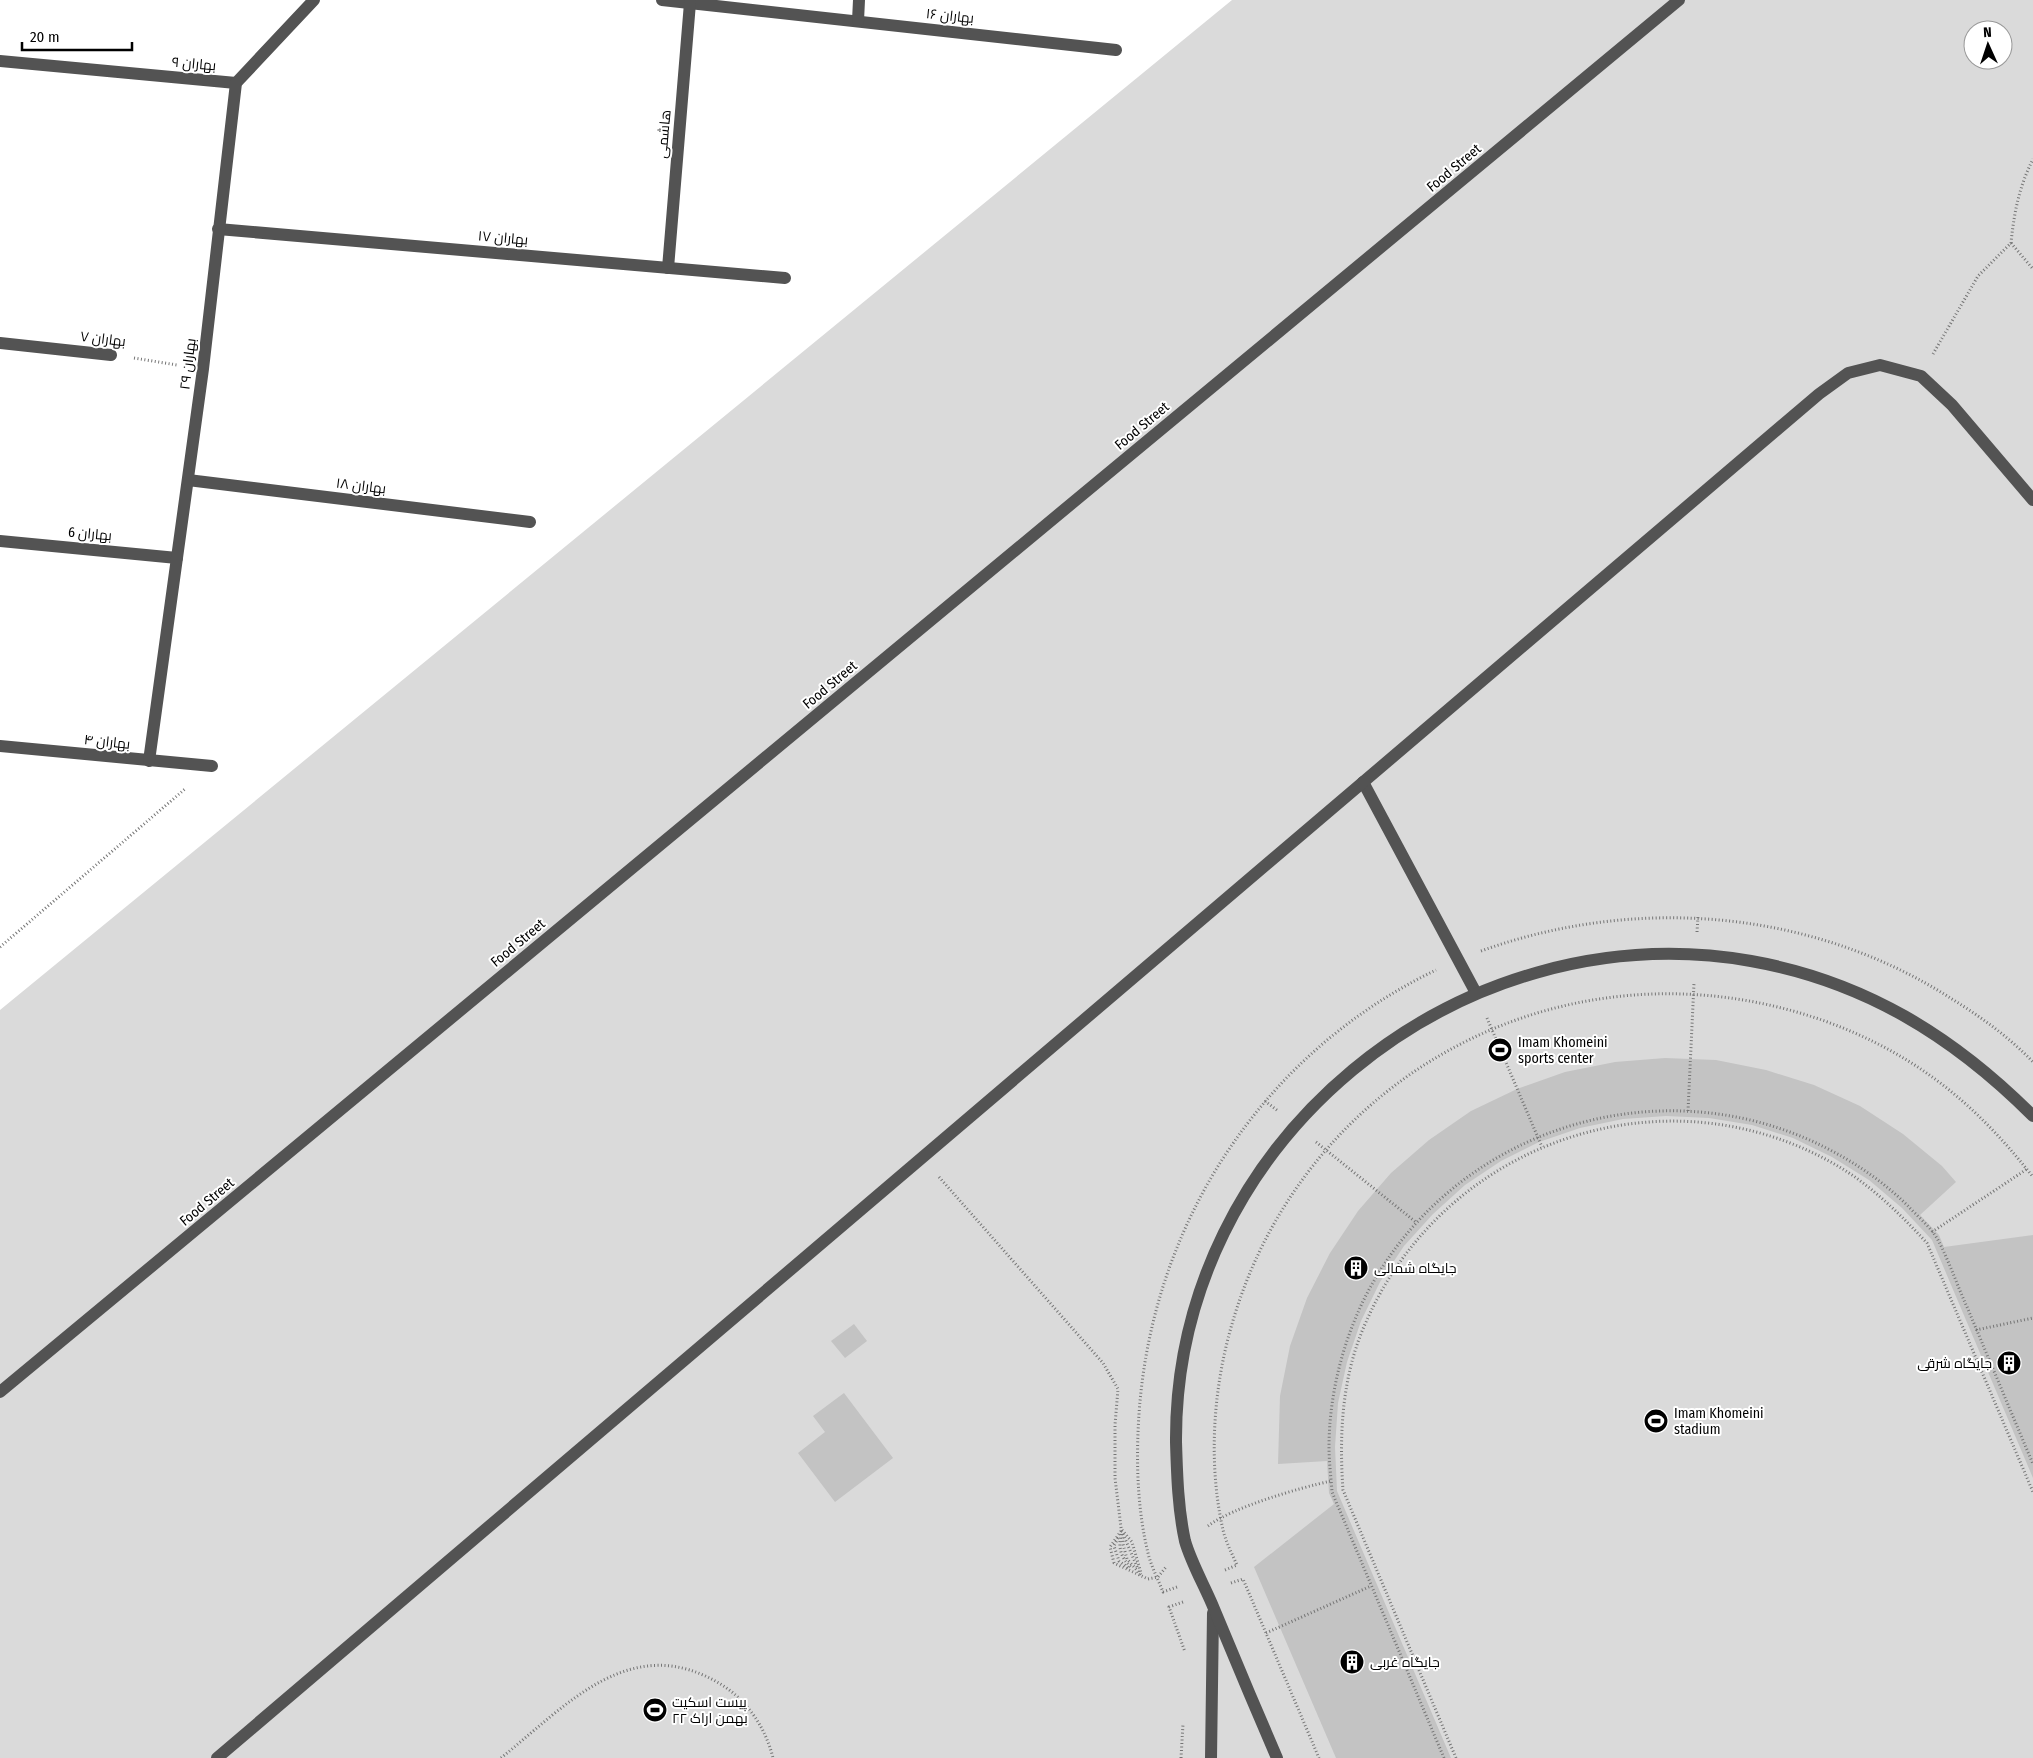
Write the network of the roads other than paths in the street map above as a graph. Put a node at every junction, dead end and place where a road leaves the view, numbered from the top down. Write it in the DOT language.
graph roads {
  1 [pos="314,0"];
  2 [pos="662,0"];
  3 [pos="860,0"];
  4 [pos="1680,0"];
  5 [pos="690,3"];
  6 [pos="858,21"];
  7 [pos="1116,50"];
  8 [pos="0,61"];
  9 [pos="236,83"];
  10 [pos="218,229"];
  11 [pos="668,268"];
  12 [pos="785,278"];
  13 [pos="0,343"];
  14 [pos="111,355"];
  15 [pos="188,480"];
  16 [pos="2033,500"];
  17 [pos="530,522"];
  18 [pos="0,541"];
  19 [pos="177,558"];
  20 [pos="0,746"];
  21 [pos="149,761"];
  22 [pos="212,766"];
  23 [pos="1363,782"];
  24 [pos="1476,994"];
  25 [pos="2033,1116"];
  26 [pos="0,1392"];
  27 [pos="1214,1608"];
  28 [pos="217,1758"];
  29 [pos="1211,1758"];
  30 [pos="1277,1758"];
  1 -- 9 [label="street"];
  2 -- 5 [label="street, بهاران ۱۶"];
  3 -- 6 [label="street"];
  4 -- 26 [label="street, Food Street"];
  5 -- 6 [label="street, بهاران ۱۶"];
  5 -- 11 [label="street, هاشمی"];
  6 -- 7 [label="street, بهاران ۱۶"];
  8 -- 9 [label="street, بهاران ۹"];
  9 -- 10 [label="street, بهاران ۲۹"];
  10 -- 11 [label="street, بهاران ۱۷"];
  10 -- 15 [label="street, بهاران ۲۹"];
  11 -- 12 [label="street, بهاران ۱۷"];
  13 -- 14 [label="street, بهاران ۷"];
  15 -- 17 [label="street, بهاران ۱۸"];
  15 -- 19 [label="street, بهاران ۲۹"];
  16 -- 23 [label="street"];
  18 -- 19 [label="street, بهاران 6"];
  19 -- 21 [label="street, بهاران ۲۹"];
  20 -- 21 [label="street, بهاران ۴"];
  21 -- 22 [label="street, بهاران ۴"];
  23 -- 24 [label="street"];
  23 -- 28 [label="street"];
  24 -- 25 [label="street"];
  24 -- 27 [label="street"];
  27 -- 29 [label="street"];
  27 -- 30 [label="street"];
}
